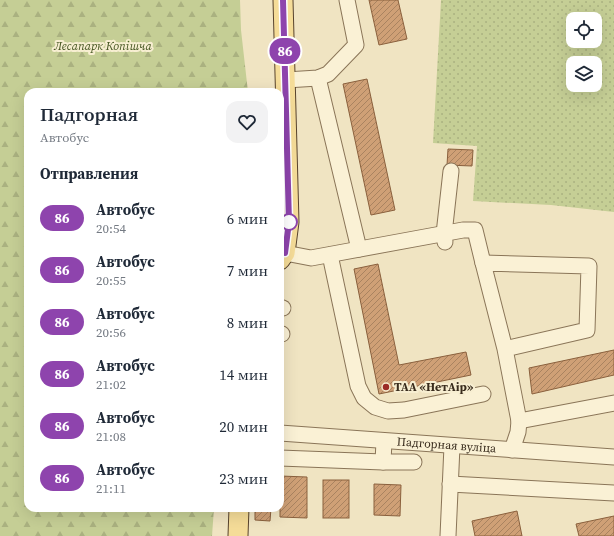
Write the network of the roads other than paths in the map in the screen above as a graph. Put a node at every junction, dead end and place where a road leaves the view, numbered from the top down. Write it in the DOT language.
graph roads {
  1 [pos="283,0"];
  2 [pos="347,0"];
  3 [pos="318,78"];
  4 [pos="286,80"];
  5 [pos="451,171"];
  6 [pos="444,238"];
  7 [pos="359,249"];
  8 [pos="284,250"];
  9 [pos="330,255"];
  10 [pos="284,256"];
  11 [pos="483,263"];
  12 [pos="505,349"];
  13 [pos="483,394"];
  14 [pos="614,403"];
  15 [pos="519,421"];
  16 [pos="284,433"];
  17 [pos="384,441"];
  18 [pos="452,446"];
  19 [pos="512,450"];
  20 [pos="614,457"];
  21 [pos="284,458"];
  22 [pos="383,462"];
  23 [pos="414,462"];
  24 [pos="450,484"];
  25 [pos="614,493"];
  26 [pos="239,512"];
  27 [pos="238,536"];
  28 [pos="448,536"];
  1 -- 4 [label="main road"];
  2 -- 3 [label="street"];
  3 -- 4 [label="street"];
  3 -- 7 [label="street"];
  4 -- 8 [label="main road"];
  5 -- 6 [label="street"];
  6 -- 7 [label="street"];
  6 -- 11 [label="street"];
  7 -- 9 [label="street"];
  9 -- 10 [label="street"];
  9 -- 13 [label="street"];
  11 -- 12 [label="street"];
  11 -- 12 [label="street"];
  12 -- 15 [label="street"];
  14 -- 15 [label="street"];
  15 -- 19 [label="street"];
  16 -- 17 [label="street, Падгорная вуліца"];
  17 -- 18 [label="street, Падгорная вуліца"];
  17 -- 22 [label="street"];
  18 -- 19 [label="street, Падгорная вуліца"];
  18 -- 24 [label="street"];
  19 -- 20 [label="street, Падгорная вуліца"];
  21 -- 22 [label="street"];
  22 -- 23 [label="street"];
  24 -- 25 [label="street"];
  24 -- 28 [label="street"];
  26 -- 27 [label="main road"];
}
